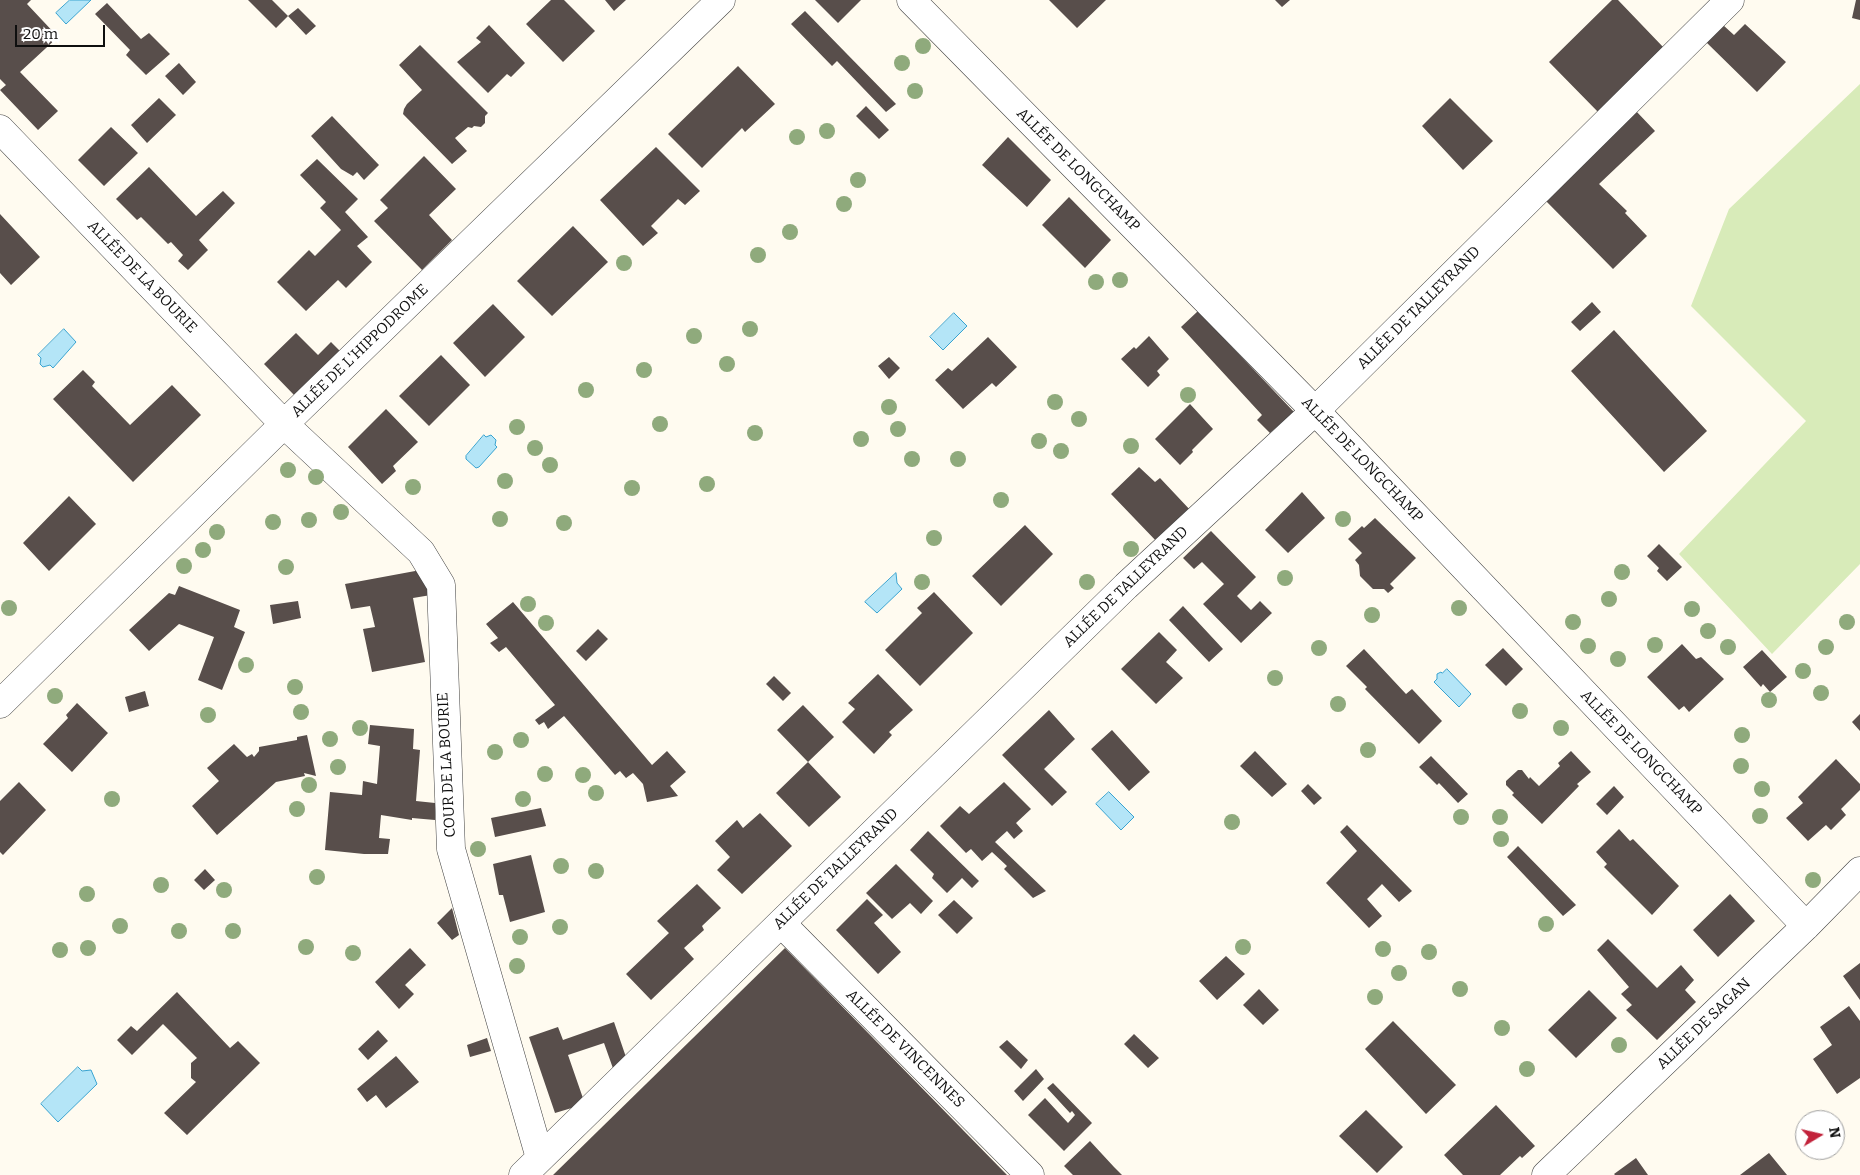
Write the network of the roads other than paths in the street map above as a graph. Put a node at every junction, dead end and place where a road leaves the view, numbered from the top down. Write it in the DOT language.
graph roads {
  1 [pos="721,0"];
  2 [pos="911,0"];
  3 [pos="1730,0"];
  4 [pos="0,129"];
  5 [pos="1315,411"];
  6 [pos="284,424"];
  7 [pos="0,704"];
  8 [pos="1860,871"];
  9 [pos="781,923"];
  10 [pos="1806,926"];
  11 [pos="531,1167"];
  12 [pos="1030,1175"];
  13 [pos="1546,1175"];
  1 -- 6 [label="street, ALLÉE DE L'HIPPODROME"];
  2 -- 5 [label="street, ALLÉE DE LONGCHAMP"];
  3 -- 5 [label="street, ALLÉE DE TALLEYRAND"];
  4 -- 6 [label="street, ALLÉE DE LA BOURIE"];
  5 -- 9 [label="street, ALLÉE DE TALLEYRAND"];
  5 -- 10 [label="street, ALLÉE DE LONGCHAMP"];
  6 -- 7 [label="street, ALLÉE DE L'HIPPODROME"];
  6 -- 11 [label="street, COUR DE LA BOURIE"];
  8 -- 10 [label="street, ALLÉE DE SAGAN"];
  9 -- 11 [label="street, ALLÉE DE TALLEYRAND"];
  9 -- 12 [label="street, ALLÉE DE VINCENNES"];
  10 -- 13 [label="street, ALLÉE DE SAGAN"];
}
